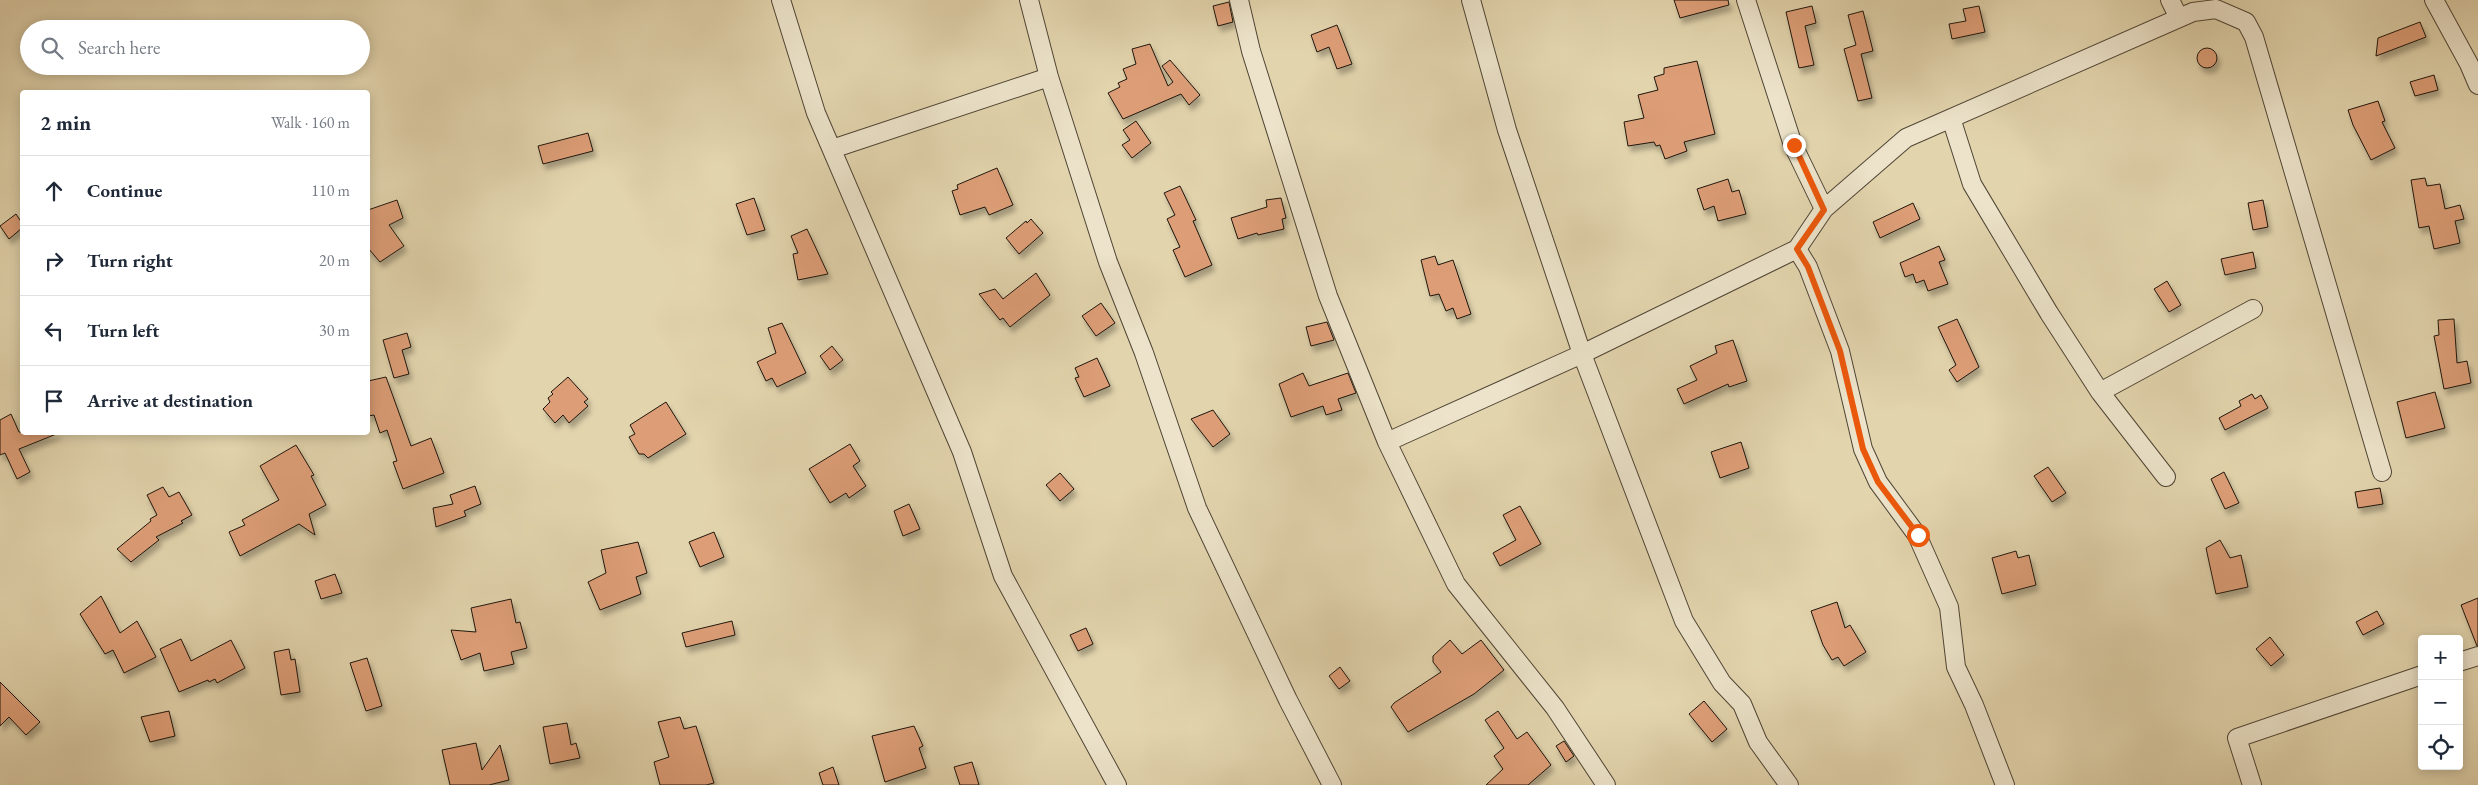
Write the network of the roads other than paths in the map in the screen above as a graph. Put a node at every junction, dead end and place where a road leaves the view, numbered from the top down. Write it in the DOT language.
graph roads {
  1 [pos="780,0"];
  2 [pos="1029,0"];
  3 [pos="1239,0"];
  4 [pos="1471,0"];
  5 [pos="1746,0"];
  6 [pos="2170,0"];
  7 [pos="2434,0"];
  8 [pos="2179,18"];
  9 [pos="1049,78"];
  10 [pos="2478,86"];
  11 [pos="1951,118"];
  12 [pos="832,149"];
  13 [pos="1824,210"];
  14 [pos="1797,249"];
  15 [pos="2252,309"];
  16 [pos="1582,354"];
  17 [pos="2100,392"];
  18 [pos="1388,442"];
  19 [pos="2382,472"];
  20 [pos="2166,477"];
  21 [pos="2478,656"];
  22 [pos="2463,661"];
  23 [pos="2418,676"];
  24 [pos="1117,785"];
  25 [pos="1332,785"];
  26 [pos="1606,785"];
  27 [pos="1788,785"];
  28 [pos="2005,785"];
  29 [pos="2252,785"];
  1 -- 12 [label="street"];
  2 -- 9 [label="street"];
  3 -- 18 [label="street"];
  4 -- 16 [label="street"];
  5 -- 13 [label="street"];
  6 -- 8 [label="street"];
  7 -- 10 [label="street"];
  8 -- 11 [label="street"];
  8 -- 19 [label="street"];
  9 -- 12 [label="street"];
  9 -- 25 [label="street"];
  11 -- 13 [label="street"];
  11 -- 17 [label="street"];
  12 -- 24 [label="street"];
  13 -- 14 [label="street"];
  14 -- 16 [label="street"];
  14 -- 28 [label="street"];
  15 -- 17 [label="street"];
  16 -- 18 [label="street"];
  16 -- 27 [label="street"];
  17 -- 20 [label="street"];
  18 -- 26 [label="street"];
  21 -- 22 [label="street"];
  23 -- 29 [label="street"];
}
